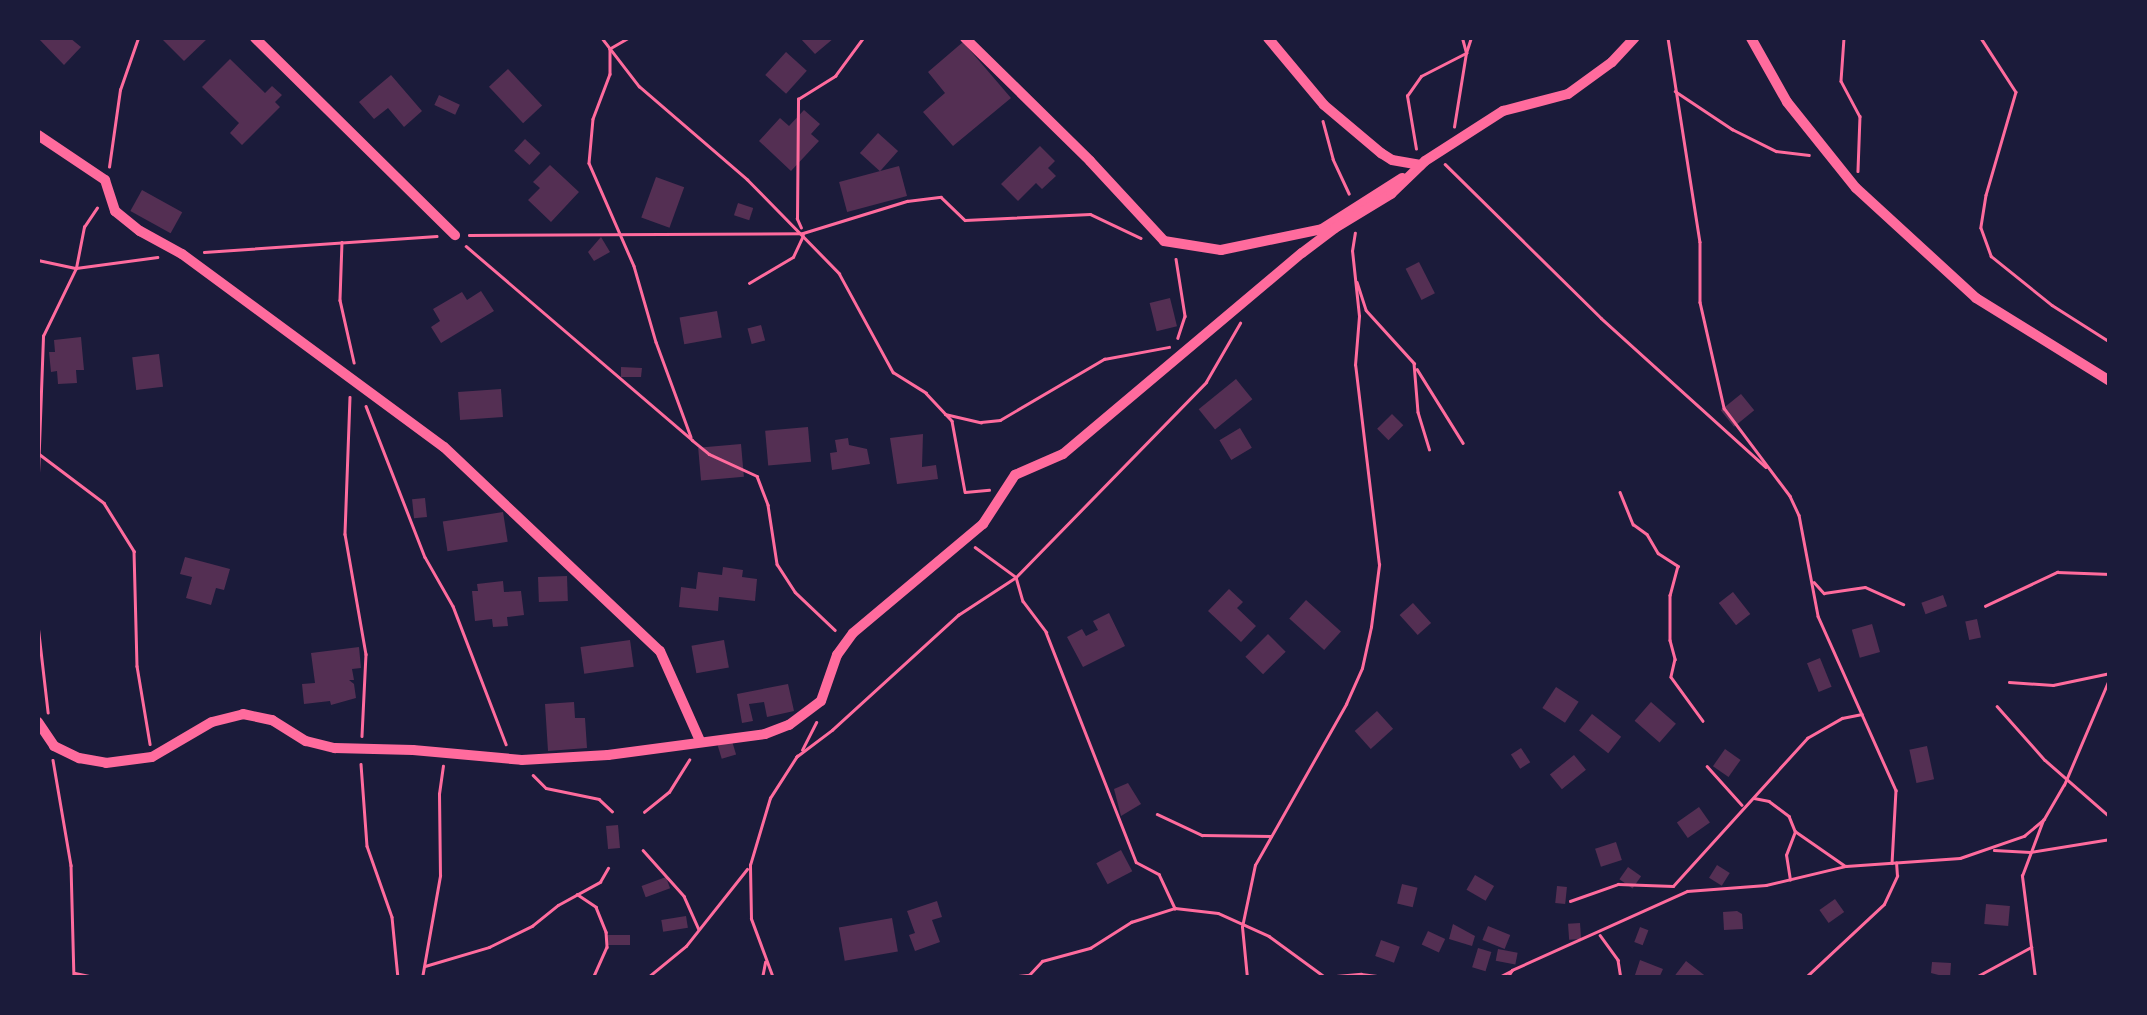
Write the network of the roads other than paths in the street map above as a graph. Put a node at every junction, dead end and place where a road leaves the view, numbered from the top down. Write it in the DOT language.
graph roads {
  1 [pos="256,38"];
  2 [pos="964,38"];
  3 [pos="1268,38"];
  4 [pos="1634,38"];
  5 [pos="1751,38"];
  6 [pos="38,135"];
  7 [pos="1420,166"];
  8 [pos="1355,212"];
  9 [pos="454,236"];
  10 [pos="2110,382"];
  11 [pos="43,718"];
  12 [pos="700,742"];
  1 -- 9 [label="street"];
  2 -- 8 [label="street"];
  3 -- 7 [label="street"];
  4 -- 7 [label="street"];
  5 -- 10 [label="street"];
  6 -- 12 [label="street"];
  7 -- 8 [label="street"];
  8 -- 12 [label="street"];
  11 -- 12 [label="street"];
}
